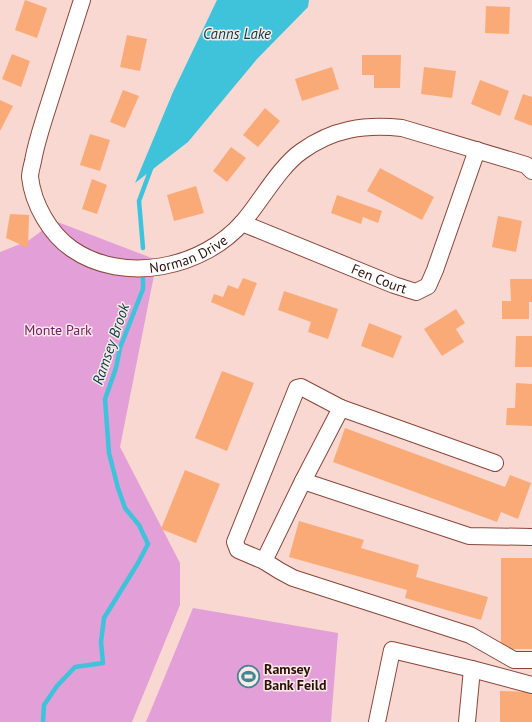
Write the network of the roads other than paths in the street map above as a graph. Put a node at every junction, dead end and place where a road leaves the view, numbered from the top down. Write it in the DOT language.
graph roads {
  1 [pos="82,0"];
  2 [pos="477,150"];
  3 [pos="530,165"];
  4 [pos="242,223"];
  5 [pos="341,408"];
  6 [pos="495,463"];
  7 [pos="303,481"];
  8 [pos="532,537"];
  9 [pos="264,561"];
  10 [pos="532,660"];
  11 [pos="472,670"];
  12 [pos="532,686"];
  13 [pos="377,722"];
  14 [pos="467,722"];
  1 -- 4 [label="street, Norman Drive"];
  2 -- 3 [label="street, Norman Drive"];
  2 -- 4 [label="street, Norman Drive"];
  2 -- 4 [label="street, Fen Court"];
  5 -- 6 [label="street"];
  5 -- 7 [label="street"];
  5 -- 9 [label="street"];
  7 -- 8 [label="street"];
  7 -- 9 [label="street"];
  9 -- 10 [label="street"];
  11 -- 12 [label="street"];
  11 -- 13 [label="street"];
  11 -- 14 [label="street"];
}
